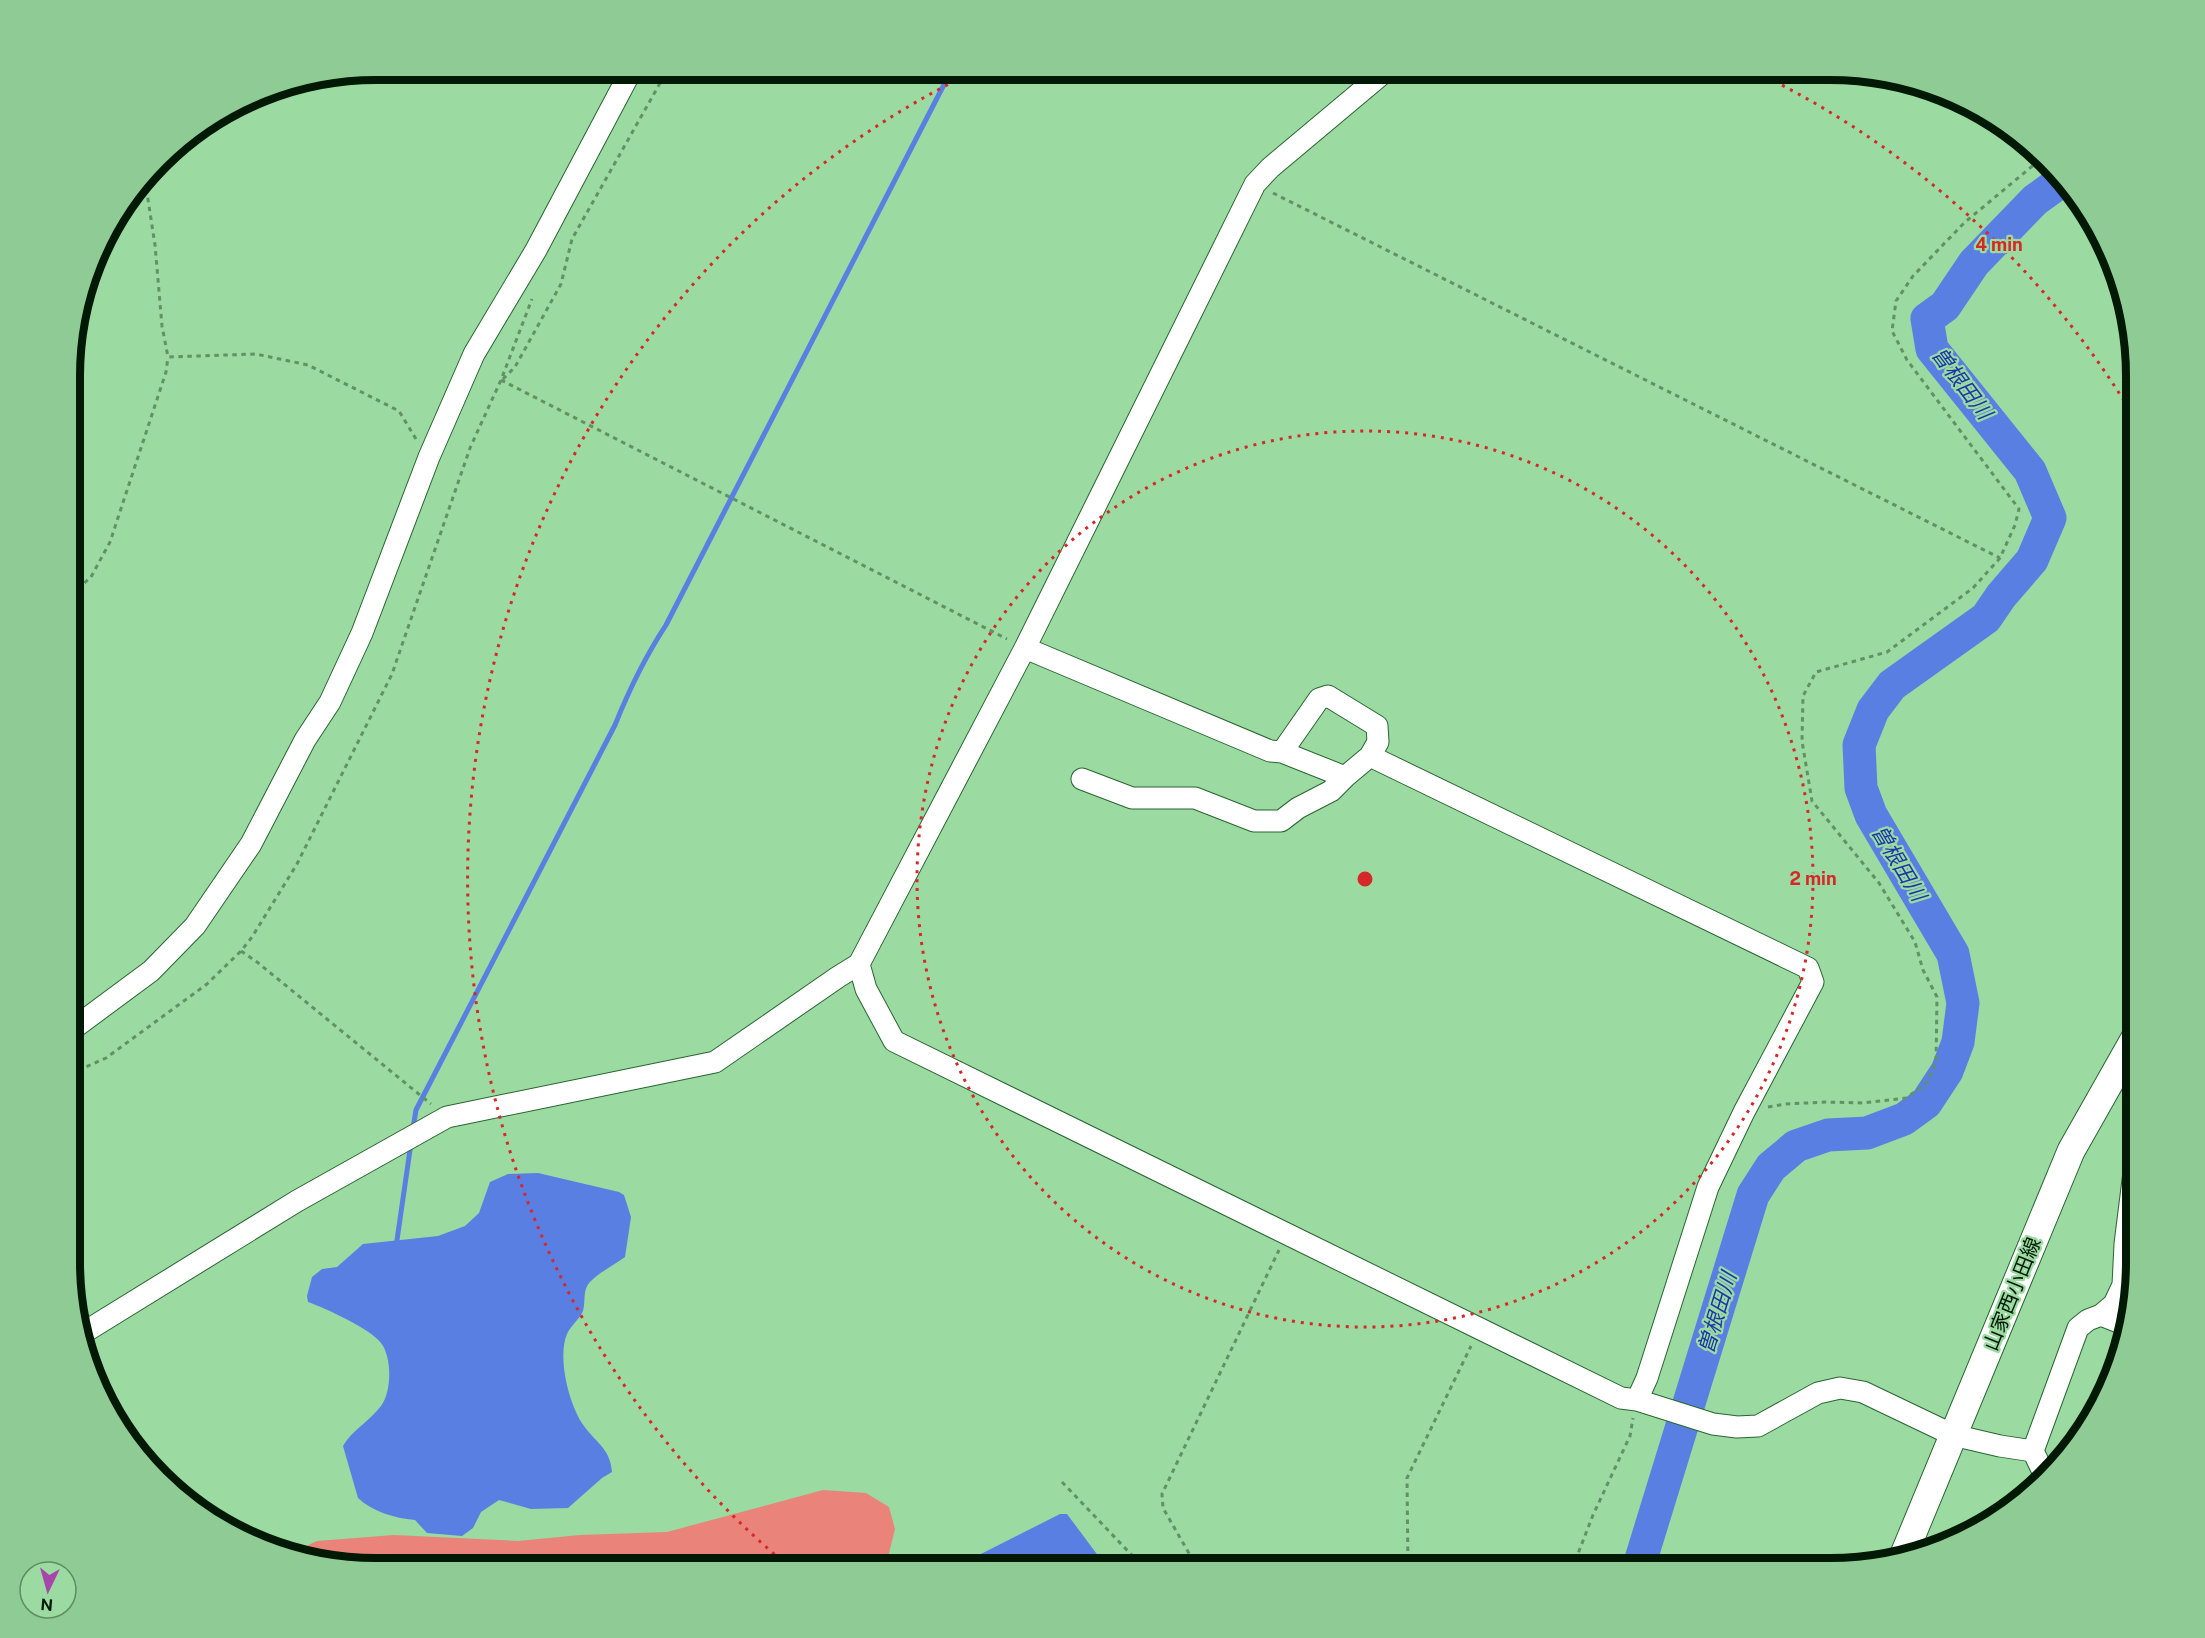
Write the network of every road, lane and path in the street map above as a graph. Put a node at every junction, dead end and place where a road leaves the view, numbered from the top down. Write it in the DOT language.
graph roads {
  1 [pos="626,80"];
  2 [pos="662,80"];
  3 [pos="1375,80"];
  4 [pos="2036,163"];
  5 [pos="1255,184"];
  6 [pos="146,188"];
  7 [pos="532,297"];
  8 [pos="168,357"];
  9 [pos="501,380"];
  10 [pos="429,457"];
  11 [pos="2000,558"];
  12 [pos="80,587"];
  13 [pos="1025,648"];
  14 [pos="1282,752"];
  15 [pos="1370,756"];
  16 [pos="1345,777"];
  17 [pos="1082,779"];
  18 [pos="241,951"];
  19 [pos="859,964"];
  20 [pos="80,1024"];
  21 [pos="2126,1054"];
  22 [pos="80,1070"];
  23 [pos="1744,1112"];
  24 [pos="447,1117"];
  25 [pos="1287,1234"];
  26 [pos="2126,1236"];
  27 [pos="2101,1315"];
  28 [pos="2120,1322"];
  29 [pos="1480,1329"];
  30 [pos="88,1330"];
  31 [pos="1643,1402"];
  32 [pos="1953,1435"];
  33 [pos="2033,1451"];
  34 [pos="2042,1469"];
  35 [pos="1062,1482"];
  36 [pos="1907,1548"];
  37 [pos="1135,1558"];
  38 [pos="1192,1558"];
  39 [pos="1408,1558"];
  40 [pos="1576,1558"];
  1 -- 10 [label="street"];
  2 -- 9 [label="path"];
  3 -- 5 [label="street"];
  4 -- 11 [label="path"];
  5 -- 11 [label="path"];
  5 -- 13 [label="street"];
  6 -- 8 [label="path"];
  7 -- 9 [label="path"];
  8 -- 10 [label="path"];
  8 -- 12 [label="path"];
  9 -- 13 [label="path"];
  9 -- 18 [label="path"];
  10 -- 20 [label="street"];
  11 -- 23 [label="path"];
  13 -- 14 [label="street"];
  13 -- 19 [label="street"];
  14 -- 15 [label="street"];
  14 -- 16 [label="street"];
  15 -- 16 [label="street"];
  15 -- 23 [label="street"];
  16 -- 17 [label="street"];
  18 -- 22 [label="path"];
  18 -- 24 [label="path"];
  19 -- 24 [label="street"];
  19 -- 25 [label="street"];
  21 -- 32 [label="main road, 山家西小田線"];
  23 -- 31 [label="street"];
  24 -- 30 [label="street"];
  25 -- 29 [label="street"];
  25 -- 38 [label="path"];
  26 -- 27 [label="street"];
  27 -- 28 [label="street"];
  27 -- 33 [label="street"];
  29 -- 31 [label="street"];
  29 -- 39 [label="path"];
  31 -- 32 [label="street"];
  31 -- 40 [label="path"];
  32 -- 33 [label="street"];
  32 -- 36 [label="main road, 山家西小田線"];
  33 -- 34 [label="street"];
  35 -- 37 [label="path"];
}
